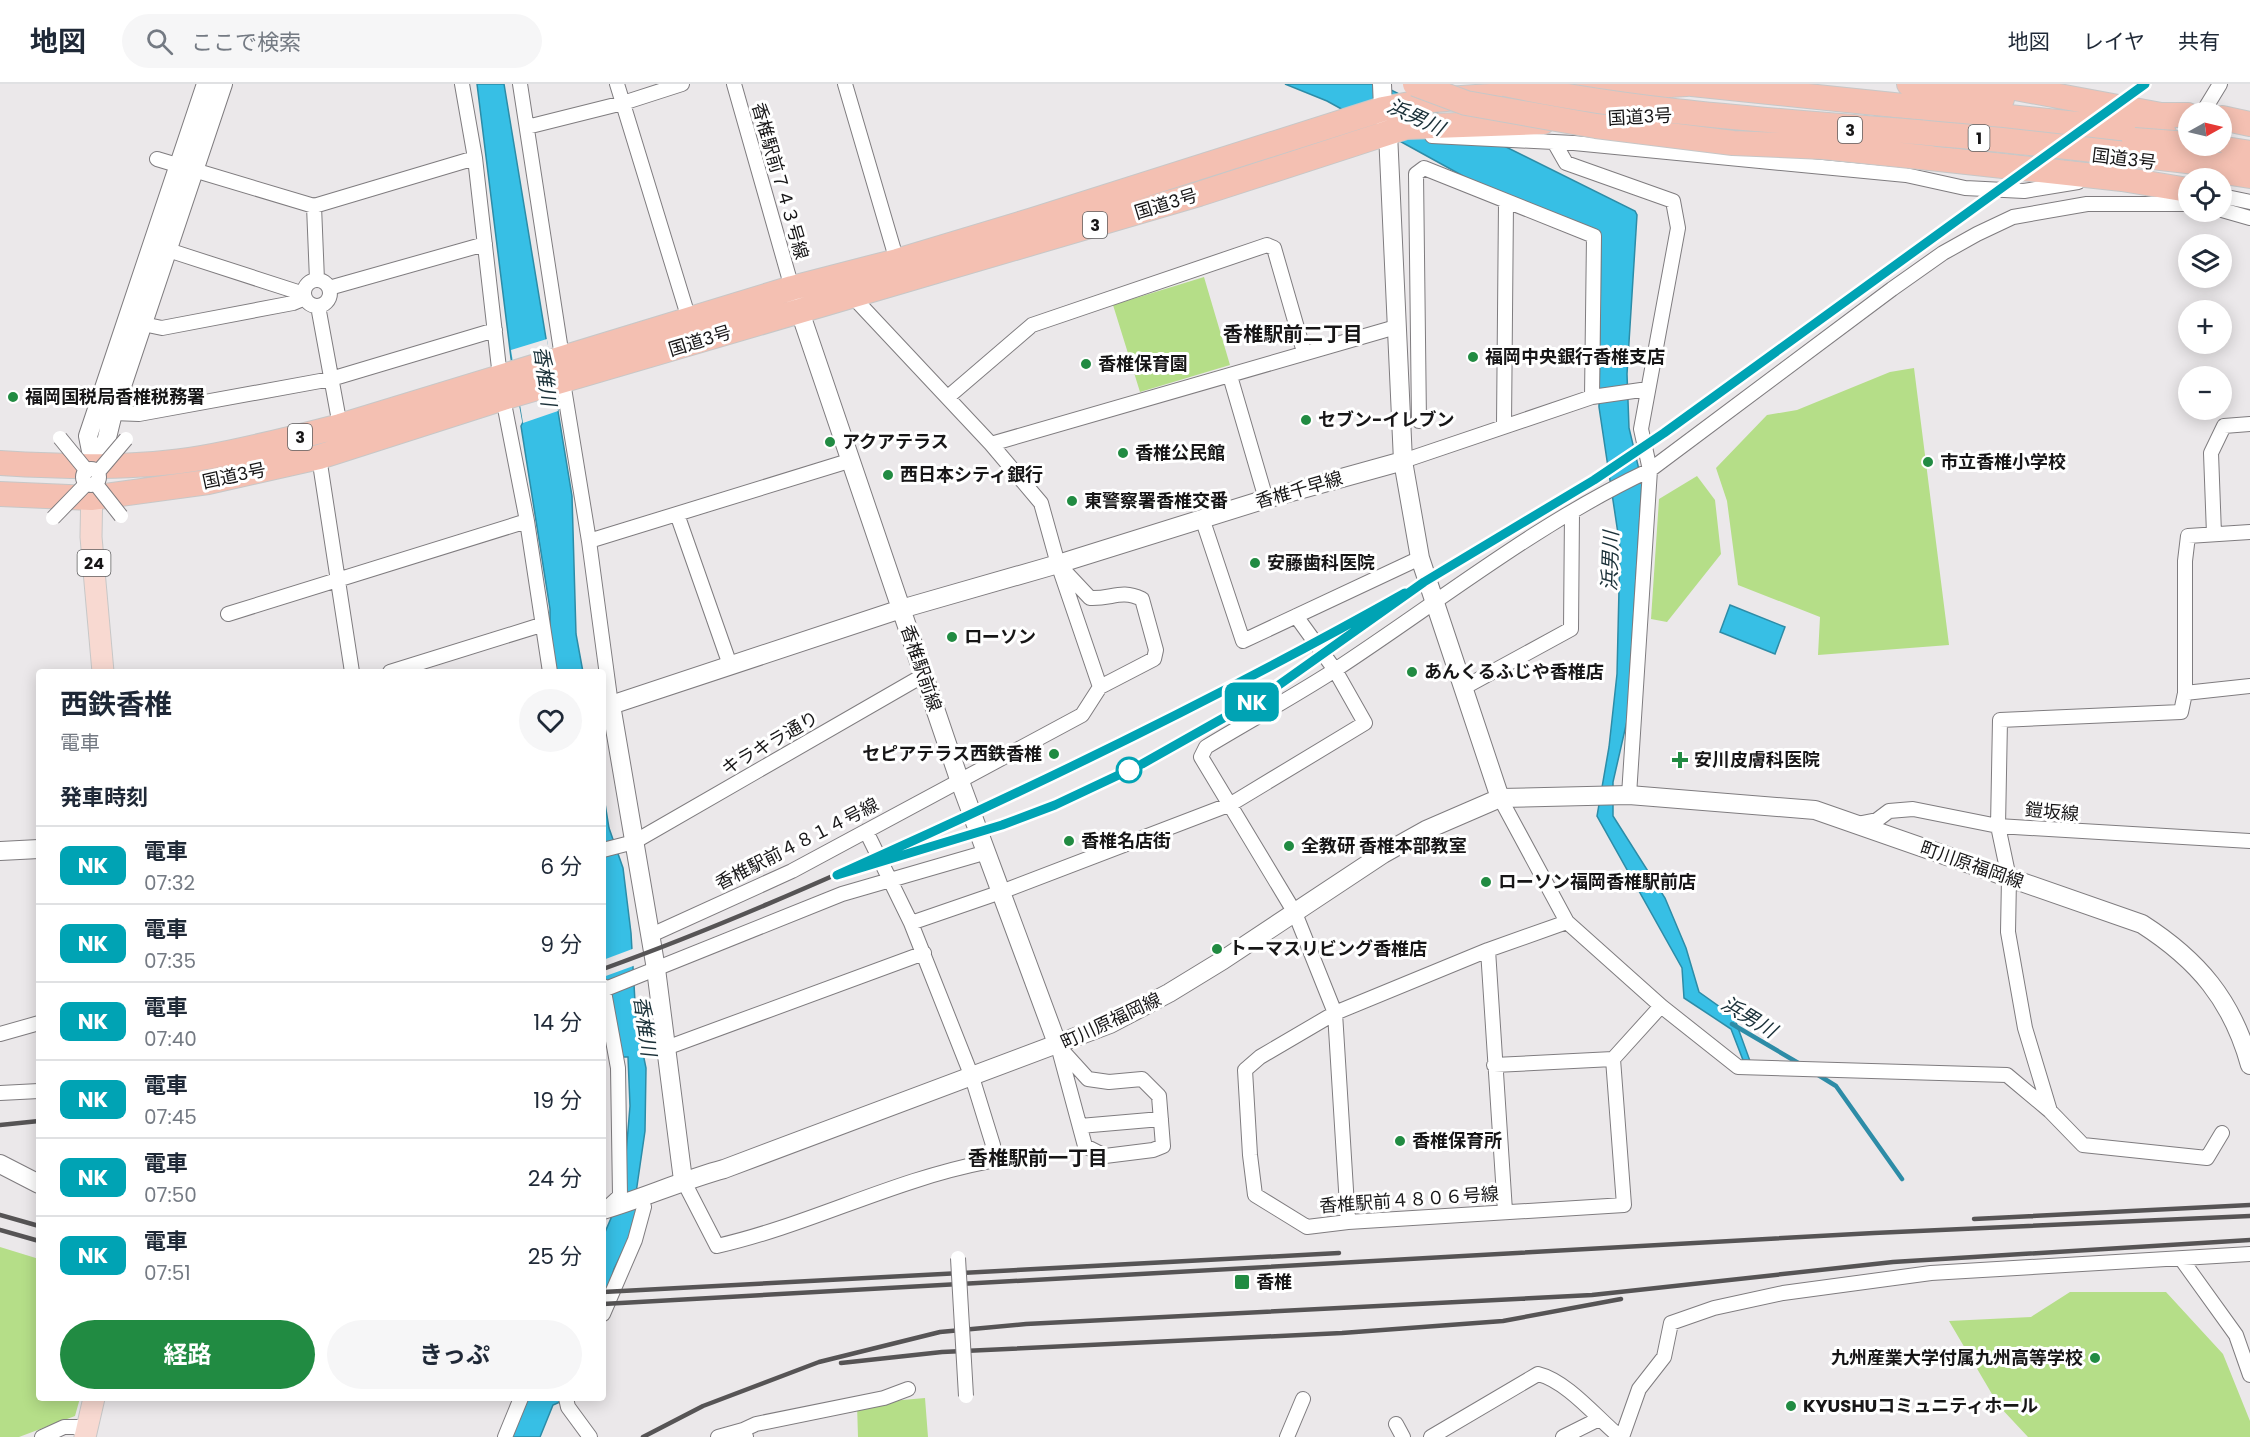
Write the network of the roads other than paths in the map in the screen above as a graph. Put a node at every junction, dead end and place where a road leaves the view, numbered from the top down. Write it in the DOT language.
graph roads {
  1 [pos="206,84"];
  2 [pos="223,84"];
  3 [pos="462,84"];
  4 [pos="520,84"];
  5 [pos="617,84"];
  6 [pos="682,84"];
  7 [pos="734,84"];
  8 [pos="845,84"];
  9 [pos="1471,84"];
  10 [pos="1504,84"];
  11 [pos="1589,84"];
  12 [pos="1686,84"];
  13 [pos="1692,84"];
  14 [pos="1994,84"];
  15 [pos="2220,84"];
  16 [pos="1919,85"];
  17 [pos="1422,93"];
  18 [pos="1382,94"];
  19 [pos="2209,102"];
  20 [pos="623,103"];
  21 [pos="1738,109"];
  22 [pos="2178,118"];
  23 [pos="2232,120"];
  24 [pos="2161,124"];
  25 [pos="2250,124"];
  26 [pos="527,127"];
  27 [pos="1474,132"];
  28 [pos="2178,132"];
  29 [pos="1388,133"];
  30 [pos="1554,142"];
  31 [pos="2178,143"];
  32 [pos="2232,144"];
  33 [pos="2250,147"];
  34 [pos="2232,150"];
  35 [pos="2250,153"];
  36 [pos="475,158"];
  37 [pos="157,159"];
  38 [pos="187,168"];
  39 [pos="2243,173"];
  40 [pos="2122,179"];
  41 [pos="2178,189"];
  42 [pos="2178,190"];
  43 [pos="2232,198"];
  44 [pos="2250,202"];
  45 [pos="1506,203"];
  46 [pos="2178,204"];
  47 [pos="314,206"];
  48 [pos="2232,213"];
  49 [pos="2250,218"];
  50 [pos="485,244"];
  51 [pos="168,250"];
  52 [pos="897,261"];
  53 [pos="317,280"];
  54 [pos="329,288"];
  55 [pos="792,288"];
  56 [pos="304,296"];
  57 [pos="854,297"];
  58 [pos="318,306"];
  59 [pos="800,311"];
  60 [pos="689,319"];
  61 [pos="143,324"];
  62 [pos="1396,327"];
  63 [pos="495,330"];
  64 [pos="1304,352"];
  65 [pos="562,357"];
  66 [pos="1230,376"];
  67 [pos="331,379"];
  68 [pos="563,382"];
  69 [pos="501,388"];
  70 [pos="1648,389"];
  71 [pos="948,397"];
  72 [pos="1592,398"];
  73 [pos="113,413"];
  74 [pos="1419,421"];
  75 [pos="2250,424"];
  76 [pos="1504,425"];
  77 [pos="340,426"];
  78 [pos="60,438"];
  79 [pos="126,439"];
  80 [pos="992,444"];
  81 [pos="319,457"];
  82 [pos="852,460"];
  83 [pos="1403,461"];
  84 [pos="0,463"];
  85 [pos="1650,470"];
  86 [pos="92,479"];
  87 [pos="0,494"];
  88 [pos="1266,499"];
  89 [pos="1572,512"];
  90 [pos="677,514"];
  91 [pos="121,516"];
  92 [pos="54,518"];
  93 [pos="1202,518"];
  94 [pos="526,521"];
  95 [pos="2250,532"];
  96 [pos="2214,534"];
  97 [pos="589,541"];
  98 [pos="1420,558"];
  99 [pos="1058,564"];
  100 [pos="339,580"];
  101 [pos="1434,601"];
  102 [pos="901,609"];
  103 [pos="228,614"];
  104 [pos="1296,616"];
  105 [pos="541,625"];
  106 [pos="730,665"];
  107 [pos="103,669"];
  108 [pos="352,669"];
  109 [pos="400,669"];
  110 [pos="549,669"];
  111 [pos="1335,670"];
  112 [pos="924,675"];
  113 [pos="2250,686"];
  114 [pos="1100,687"];
  115 [pos="1463,688"];
  116 [pos="2185,693"];
  117 [pos="611,705"];
  118 [pos="959,780"];
  119 [pos="1624,795"];
  120 [pos="1500,798"];
  121 [pos="1231,804"];
  122 [pos="1857,824"];
  123 [pos="1998,826"];
  124 [pos="866,831"];
  125 [pos="634,842"];
  126 [pos="2249,845"];
  127 [pos="609,848"];
  128 [pos="36,849"];
  129 [pos="0,851"];
  130 [pos="987,852"];
  131 [pos="2009,878"];
  132 [pos="891,879"];
  133 [pos="1001,892"];
  134 [pos="1295,913"];
  135 [pos="1567,922"];
  136 [pos="911,923"];
  137 [pos="649,936"];
  138 [pos="1488,950"];
  139 [pos="924,953"];
  140 [pos="656,969"];
  141 [pos="606,988"];
  142 [pos="606,1005"];
  143 [pos="1661,1006"];
  144 [pos="1335,1013"];
  145 [pos="36,1024"];
  146 [pos="0,1034"];
  147 [pos="1058,1046"];
  148 [pos="666,1048"];
  149 [pos="1613,1059"];
  150 [pos="1494,1065"];
  151 [pos="2250,1065"];
  152 [pos="972,1077"];
  153 [pos="36,1091"];
  154 [pos="0,1093"];
  155 [pos="2050,1111"];
  156 [pos="1161,1119"];
  157 [pos="1080,1126"];
  158 [pos="2222,1133"];
  159 [pos="0,1164"];
  160 [pos="683,1180"];
  161 [pos="36,1182"];
  162 [pos="641,1199"];
  163 [pos="606,1207"];
  164 [pos="606,1208"];
  165 [pos="1505,1211"];
  166 [pos="1348,1222"];
  167 [pos="2250,1254"];
  168 [pos="958,1258"];
  169 [pos="2182,1260"];
  170 [pos="606,1307"];
  171 [pos="2250,1375"];
  172 [pos="908,1389"];
  173 [pos="966,1396"];
  174 [pos="1302,1399"];
  175 [pos="93,1401"];
  176 [pos="520,1401"];
  177 [pos="567,1401"];
  178 [pos="1599,1419"];
  179 [pos="1396,1424"];
  180 [pos="86,1432"];
  181 [pos="745,1434"];
  182 [pos="42,1437"];
  183 [pos="505,1437"];
  184 [pos="590,1437"];
  185 [pos="718,1437"];
  186 [pos="1287,1437"];
  187 [pos="1403,1437"];
  188 [pos="1431,1437"];
  189 [pos="1563,1437"];
  190 [pos="1621,1437"];
  1 -- 38 [label="street"];
  2 -- 38 [label="street"];
  3 -- 36 [label="street"];
  4 -- 26 [label="street"];
  5 -- 20 [label="street"];
  6 -- 20 [label="street"];
  7 -- 55 [label="street, 香椎駅前７４３号線"];
  8 -- 52 [label="street"];
  9 -- 17 [label="highway"];
  10 -- 21 [label="highway, 1, bridge"];
  11 -- 21 [label="highway, 1"];
  12 -- 17 [label="highway, 国道3号 / 3"];
  13 -- 24 [label="highway, 国道3号 / 3"];
  14 -- 24 [label="highway"];
  15 -- 19 [label="street"];
  16 -- 24 [label="highway"];
  17 -- 18 [label="highway, 国道3号 / 3"];
  17 -- 40 [label="highway, bridge"];
  18 -- 29 [label="street"];
  18 -- 52 [label="highway, 国道3号 / 3"];
  20 -- 26 [label="street"];
  20 -- 60 [label="street"];
  21 -- 31 [label="highway, 1, bridge"];
  21 -- 39 [label="highway, 1, bridge"];
  22 -- 24 [label="highway"];
  23 -- 25 [label="highway"];
  24 -- 28 [label="highway, 国道3号 / 3"];
  26 -- 65 [label="street"];
  27 -- 29 [label="highway, 国道3号 / 3"];
  27 -- 30 [label="street"];
  27 -- 39 [label="highway, 国道3号 / 3"];
  29 -- 57 [label="highway, 国道3号 / 3"];
  29 -- 62 [label="street"];
  30 -- 42 [label="street"];
  30 -- 70 [label="street"];
  32 -- 33 [label="highway"];
  34 -- 35 [label="highway"];
  36 -- 47 [label="street"];
  36 -- 50 [label="street"];
  37 -- 38 [label="street"];
  38 -- 47 [label="street"];
  38 -- 51 [label="street"];
  38 -- 86 [label="street"];
  39 -- 40 [label="highway"];
  40 -- 41 [label="highway"];
  43 -- 44 [label="street"];
  45 -- 72 [label="street"];
  45 -- 74 [label="street"];
  45 -- 76 [label="street"];
  46 -- 85 [label="street"];
  47 -- 53 [label="street"];
  48 -- 49 [label="street"];
  50 -- 54 [label="street"];
  50 -- 63 [label="street"];
  51 -- 56 [label="street"];
  51 -- 61 [label="street"];
  52 -- 55 [label="highway, 国道3号 / 3"];
  53 -- 54 [label="street"];
  53 -- 56 [label="street"];
  54 -- 58 [label="street"];
  55 -- 59 [label="street, 香椎駅前線"];
  55 -- 60 [label="highway, 国道3号 / 3"];
  56 -- 58 [label="street"];
  56 -- 61 [label="street"];
  57 -- 59 [label="highway, 国道3号 / 3"];
  57 -- 71 [label="street"];
  58 -- 67 [label="street"];
  59 -- 68 [label="highway, 国道3号 / 3"];
  59 -- 82 [label="street, 香椎駅前線"];
  60 -- 65 [label="highway, 国道3号 / 3"];
  61 -- 73 [label="street"];
  62 -- 64 [label="street"];
  62 -- 83 [label="street"];
  63 -- 67 [label="street"];
  63 -- 69 [label="street"];
  64 -- 66 [label="street"];
  64 -- 71 [label="street"];
  65 -- 69 [label="highway, 国道3号 / 3"];
  66 -- 80 [label="street"];
  66 -- 88 [label="street"];
  67 -- 73 [label="street"];
  67 -- 77 [label="street"];
  68 -- 69 [label="highway, 国道3号 / 3"];
  68 -- 97 [label="street"];
  69 -- 77 [label="highway, 国道3号 / 3"];
  69 -- 81 [label="highway, 国道3号 / 3"];
  69 -- 94 [label="street"];
  70 -- 72 [label="street"];
  70 -- 85 [label="street"];
  71 -- 80 [label="street"];
  72 -- 76 [label="street"];
  73 -- 86 [label="street"];
  75 -- 96 [label="street"];
  76 -- 83 [label="street"];
  77 -- 86 [label="highway, 国道3号 / 3"];
  78 -- 86 [label="street, bridge"];
  79 -- 86 [label="street, bridge"];
  80 -- 99 [label="street"];
  81 -- 86 [label="highway, 国道3号 / 3"];
  81 -- 100 [label="street"];
  82 -- 90 [label="street"];
  82 -- 102 [label="street, 香椎駅前線"];
  83 -- 88 [label="street, 香椎千早線"];
  83 -- 98 [label="street"];
  84 -- 86 [label="highway, 国道3号 / 3"];
  85 -- 89 [label="street"];
  85 -- 119 [label="street"];
  86 -- 87 [label="highway, 国道3号 / 3"];
  86 -- 91 [label="street, bridge"];
  86 -- 92 [label="street, bridge"];
  86 -- 107 [label="main road, 24"];
  88 -- 93 [label="street, 香椎千早線"];
  89 -- 101 [label="street"];
  89 -- 115 [label="street"];
  90 -- 97 [label="street"];
  90 -- 106 [label="street"];
  93 -- 99 [label="street, 香椎千早線"];
  93 -- 104 [label="street"];
  94 -- 100 [label="street"];
  94 -- 105 [label="street"];
  95 -- 96 [label="street"];
  96 -- 116 [label="street"];
  97 -- 117 [label="street"];
  98 -- 101 [label="street"];
  98 -- 104 [label="street"];
  99 -- 102 [label="street, 香椎千早線"];
  99 -- 114 [label="street"];
  99 -- 114 [label="street"];
  100 -- 103 [label="street"];
  100 -- 108 [label="street"];
  101 -- 111 [label="street"];
  101 -- 115 [label="street"];
  102 -- 106 [label="street, 香椎千早線"];
  102 -- 112 [label="street, 香椎駅前線"];
  104 -- 111 [label="street"];
  105 -- 109 [label="street"];
  105 -- 110 [label="street"];
  106 -- 117 [label="street, 香椎千早線"];
  111 -- 121 [label="street"];
  111 -- 121 [label="street"];
  112 -- 118 [label="street, 香椎駅前線"];
  112 -- 125 [label="street, キラキラ通り"];
  113 -- 116 [label="street"];
  114 -- 118 [label="street, 香椎駅前４８１４号線"];
  115 -- 120 [label="street"];
  116 -- 123 [label="street"];
  117 -- 125 [label="street"];
  118 -- 124 [label="street, 香椎駅前４８１４号線"];
  118 -- 130 [label="street, 香椎駅前線"];
  119 -- 120 [label="street, 町川原福岡線"];
  119 -- 122 [label="street, 町川原福岡線"];
  120 -- 134 [label="street, 町川原福岡線"];
  120 -- 135 [label="street"];
  121 -- 133 [label="street"];
  121 -- 134 [label="street"];
  122 -- 123 [label="street, 鎧坂線"];
  122 -- 131 [label="street, 町川原福岡線"];
  123 -- 126 [label="street, 鎧坂線"];
  123 -- 131 [label="street"];
  124 -- 132 [label="street"];
  124 -- 137 [label="street, 香椎駅前４８１４号線"];
  125 -- 127 [label="street, キラキラ通り"];
  125 -- 137 [label="street"];
  128 -- 129 [label="street"];
  130 -- 132 [label="street"];
  130 -- 133 [label="street, 香椎駅前線"];
  131 -- 151 [label="street, 町川原福岡線"];
  131 -- 155 [label="street"];
  132 -- 136 [label="street"];
  132 -- 140 [label="street"];
  133 -- 136 [label="street"];
  133 -- 147 [label="street, 香椎駅前線"];
  134 -- 144 [label="street"];
  134 -- 147 [label="street, 町川原福岡線"];
  135 -- 138 [label="street"];
  135 -- 143 [label="street"];
  136 -- 139 [label="street"];
  137 -- 140 [label="street"];
  138 -- 144 [label="street"];
  138 -- 150 [label="street"];
  139 -- 148 [label="street"];
  139 -- 152 [label="street"];
  140 -- 141 [label="street"];
  140 -- 148 [label="street"];
  142 -- 163 [label="street"];
  143 -- 149 [label="street"];
  143 -- 155 [label="street"];
  144 -- 166 [label="street"];
  144 -- 166 [label="street, 香椎駅前４８０６号線"];
  145 -- 146 [label="street"];
  147 -- 152 [label="street, 町川原福岡線"];
  147 -- 156 [label="street"];
  147 -- 157 [label="street"];
  148 -- 160 [label="street"];
  149 -- 150 [label="street"];
  149 -- 165 [label="street, 香椎駅前４８０６号線"];
  150 -- 165 [label="street"];
  152 -- 160 [label="street, 町川原福岡線"];
  152 -- 160 [label="street"];
  153 -- 154 [label="street"];
  155 -- 158 [label="street"];
  156 -- 157 [label="street"];
  156 -- 157 [label="street"];
  159 -- 161 [label="street"];
  160 -- 162 [label="street, 町川原福岡線"];
  162 -- 164 [label="street, 町川原福岡線"];
  162 -- 170 [label="street"];
  165 -- 166 [label="street, 香椎駅前４８０６号線"];
  167 -- 169 [label="street"];
  168 -- 173 [label="street, bridge"];
  169 -- 171 [label="street"];
  169 -- 190 [label="street"];
  172 -- 181 [label="street"];
  174 -- 186 [label="street"];
  175 -- 180 [label="main road"];
  176 -- 183 [label="street"];
  177 -- 184 [label="street"];
  178 -- 188 [label="street"];
  178 -- 189 [label="street"];
  178 -- 190 [label="street"];
  179 -- 187 [label="street"];
  180 -- 182 [label="street"];
  181 -- 185 [label="street"];
}
